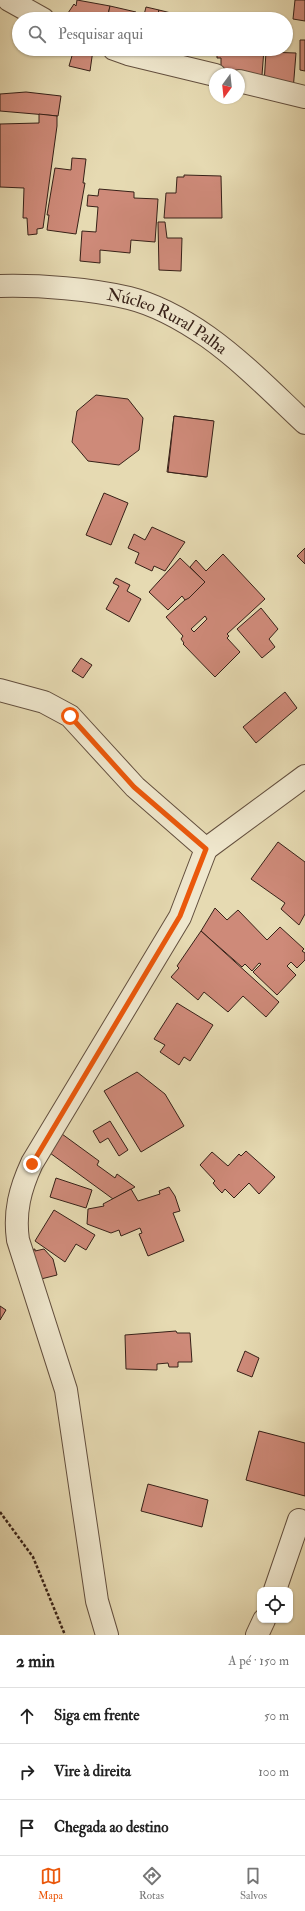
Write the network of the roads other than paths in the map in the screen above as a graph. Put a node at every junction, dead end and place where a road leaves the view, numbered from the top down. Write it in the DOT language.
graph roads {
  1 [pos="10,0"];
  2 [pos="31,12"];
  3 [pos="136,56"];
  4 [pos="209,74"];
  5 [pos="245,82"];
  6 [pos="305,97"];
  7 [pos="0,286"];
  8 [pos="305,423"];
  9 [pos="0,690"];
  10 [pos="305,776"];
  11 [pos="206,849"];
  12 [pos="299,1520"];
  13 [pos="276,1587"];
  14 [pos="263,1623"];
  15 [pos="107,1635"];
  16 [pos="257,1635"];
  1 -- 2 [label="street"];
  3 -- 4 [label="street"];
  5 -- 6 [label="street"];
  7 -- 8 [label="street, Núcleo Rural Palha"];
  9 -- 11 [label="street"];
  10 -- 11 [label="street"];
  11 -- 15 [label="street"];
  12 -- 13 [label="street"];
  14 -- 16 [label="street"];
}
